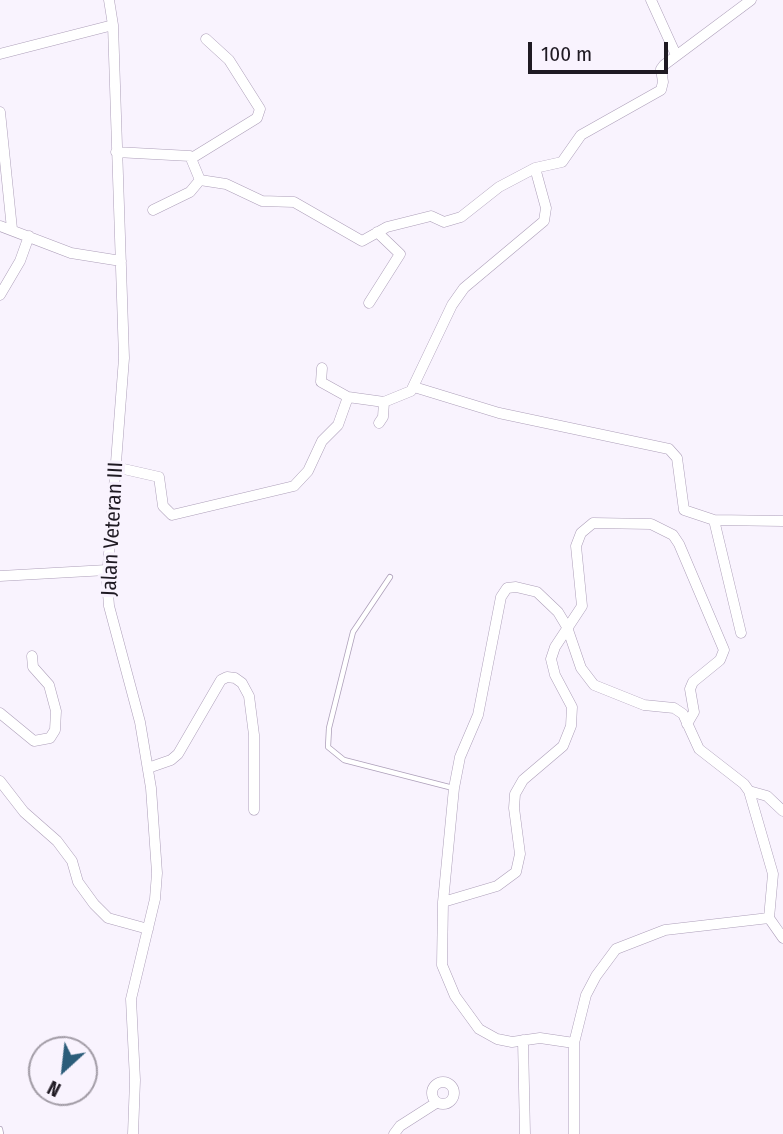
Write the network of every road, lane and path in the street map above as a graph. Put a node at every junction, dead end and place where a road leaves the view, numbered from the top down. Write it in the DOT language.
graph roads {
  1 [pos="109,0"];
  2 [pos="651,0"];
  3 [pos="751,0"];
  4 [pos="113,25"];
  5 [pos="206,39"];
  6 [pos="0,54"];
  7 [pos="676,55"];
  8 [pos="0,112"];
  9 [pos="116,152"];
  10 [pos="192,158"];
  11 [pos="535,168"];
  12 [pos="200,180"];
  13 [pos="153,210"];
  14 [pos="0,226"];
  15 [pos="12,229"];
  16 [pos="377,232"];
  17 [pos="29,236"];
  18 [pos="121,261"];
  19 [pos="0,295"];
  20 [pos="369,303"];
  21 [pos="323,368"];
  22 [pos="414,387"];
  23 [pos="348,397"];
  24 [pos="384,402"];
  25 [pos="379,423"];
  26 [pos="115,467"];
  27 [pos="714,520"];
  28 [pos="783,521"];
  29 [pos="107,570"];
  30 [pos="0,576"];
  31 [pos="390,578"];
  32 [pos="567,627"];
  33 [pos="741,633"];
  34 [pos="32,656"];
  35 [pos="0,713"];
  36 [pos="687,724"];
  37 [pos="148,768"];
  38 [pos="0,781"];
  39 [pos="454,788"];
  40 [pos="749,792"];
  41 [pos="254,810"];
  42 [pos="783,811"];
  43 [pos="443,902"];
  44 [pos="769,918"];
  45 [pos="148,929"];
  46 [pos="783,938"];
  47 [pos="523,1040"];
  48 [pos="574,1043"];
  49 [pos="436,1102"];
  50 [pos="0,1129"];
  51 [pos="1,1134"];
  52 [pos="132,1134"];
  53 [pos="394,1134"];
  54 [pos="525,1134"];
  55 [pos="574,1134"];
  1 -- 4 [label="street, Jalan Veteran III"];
  2 -- 7 [label="street"];
  3 -- 7 [label="street"];
  4 -- 6 [label="street"];
  4 -- 9 [label="street, Jalan Veteran III"];
  5 -- 10 [label="street"];
  7 -- 11 [label="street"];
  8 -- 15 [label="street"];
  9 -- 10 [label="street"];
  9 -- 18 [label="street, Jalan Veteran III"];
  10 -- 12 [label="street"];
  11 -- 16 [label="street"];
  11 -- 22 [label="street"];
  12 -- 13 [label="street"];
  12 -- 16 [label="street"];
  14 -- 15 [label="street"];
  15 -- 17 [label="street"];
  16 -- 20 [label="street"];
  17 -- 18 [label="street"];
  17 -- 19 [label="street"];
  18 -- 26 [label="street, Jalan Veteran III"];
  21 -- 23 [label="street"];
  22 -- 24 [label="street"];
  22 -- 27 [label="street"];
  23 -- 24 [label="street"];
  23 -- 26 [label="street"];
  24 -- 25 [label="street"];
  26 -- 29 [label="street, Jalan Veteran III"];
  27 -- 28 [label="street"];
  27 -- 33 [label="street"];
  29 -- 30 [label="street"];
  29 -- 37 [label="street, Jalan Veteran III"];
  31 -- 39 [label="lane"];
  32 -- 36 [label="street"];
  32 -- 36 [label="street"];
  32 -- 39 [label="street"];
  32 -- 43 [label="street"];
  34 -- 35 [label="street"];
  36 -- 40 [label="street"];
  37 -- 41 [label="street"];
  37 -- 45 [label="street, Jalan Veteran III"];
  38 -- 45 [label="street"];
  39 -- 43 [label="street"];
  40 -- 42 [label="street"];
  40 -- 44 [label="street"];
  43 -- 47 [label="street"];
  44 -- 46 [label="street"];
  44 -- 48 [label="street"];
  45 -- 52 [label="street, Jalan Veteran III"];
  47 -- 48 [label="street"];
  47 -- 54 [label="street"];
  48 -- 55 [label="street"];
  49 -- 53 [label="street"];
  50 -- 51 [label="lane"];
}
